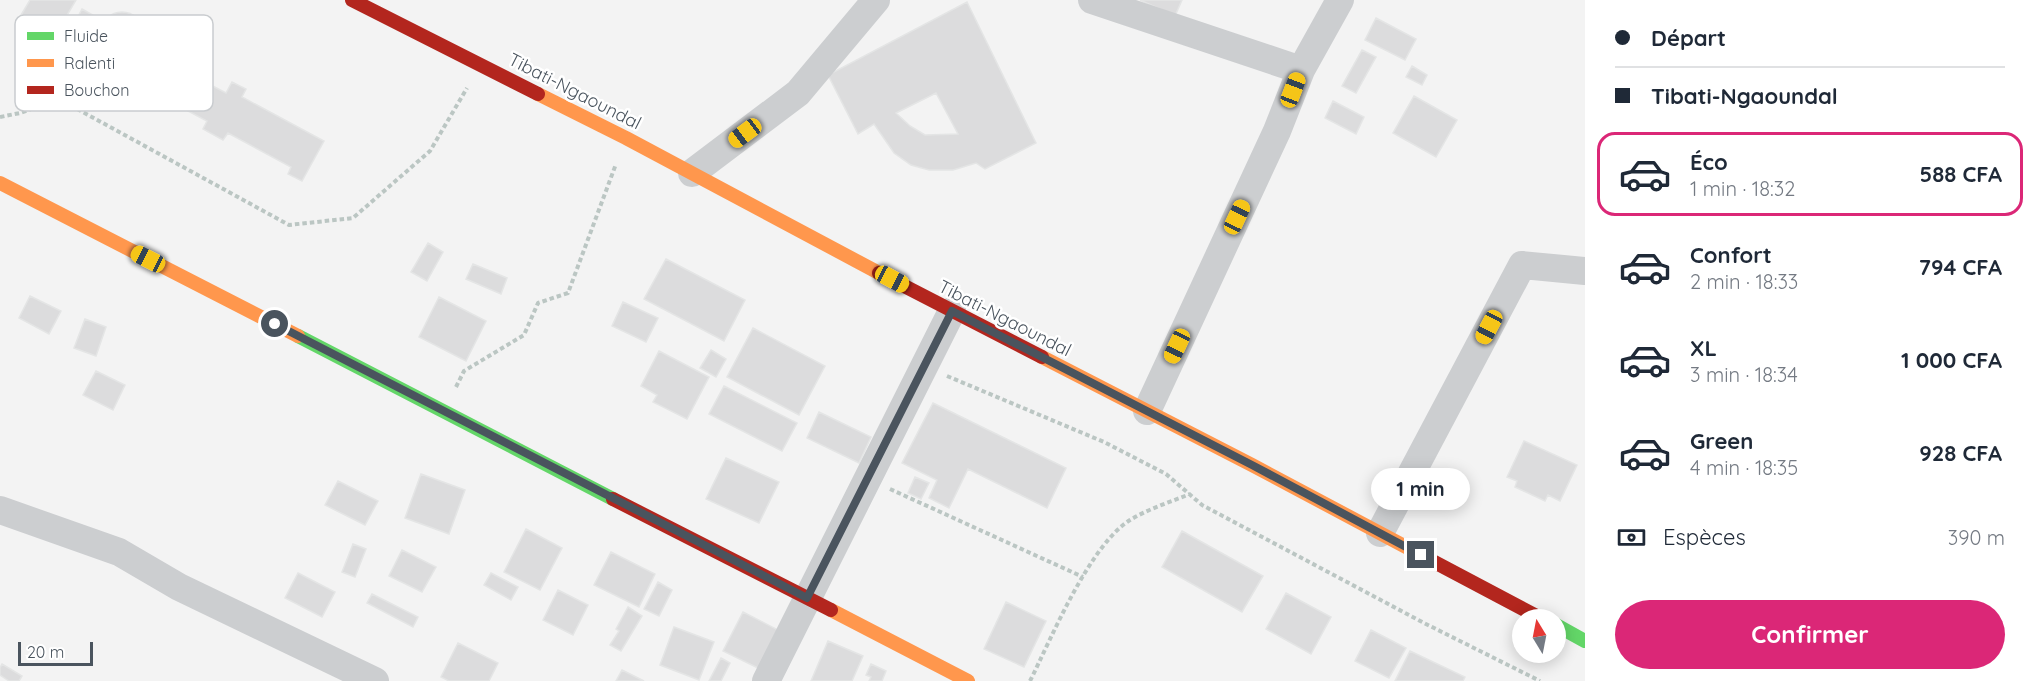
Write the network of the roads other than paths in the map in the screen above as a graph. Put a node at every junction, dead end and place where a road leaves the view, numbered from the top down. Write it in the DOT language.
graph roads {
  1 [pos="352,0"];
  2 [pos="876,0"];
  3 [pos="1092,0"];
  4 [pos="1340,0"];
  5 [pos="389,9"];
  6 [pos="1301,70"];
  7 [pos="693,173"];
  8 [pos="0,183"];
  9 [pos="1585,271"];
  10 [pos="952,311"];
  11 [pos="1147,411"];
  12 [pos="0,510"];
  13 [pos="1380,533"];
  14 [pos="807,598"];
  15 [pos="1523,609"];
  16 [pos="1566,631"];
  17 [pos="1585,641"];
  18 [pos="375,681"];
  19 [pos="766,681"];
  20 [pos="968,681"];
  1 -- 5 [label="main road, Tibati-Ngaoundal"];
  2 -- 7 [label="street"];
  3 -- 6 [label="street"];
  4 -- 6 [label="street"];
  5 -- 7 [label="main road, Tibati-Ngaoundal"];
  6 -- 11 [label="street"];
  7 -- 10 [label="main road, Tibati-Ngaoundal"];
  8 -- 14 [label="main road"];
  9 -- 13 [label="street"];
  10 -- 11 [label="main road, Tibati-Ngaoundal"];
  10 -- 14 [label="street"];
  11 -- 13 [label="main road, Tibati-Ngaoundal"];
  12 -- 18 [label="street"];
  13 -- 15 [label="main road, Tibati-Ngaoundal"];
  14 -- 19 [label="street"];
  14 -- 20 [label="main road"];
  16 -- 17 [label="main road"];
}
